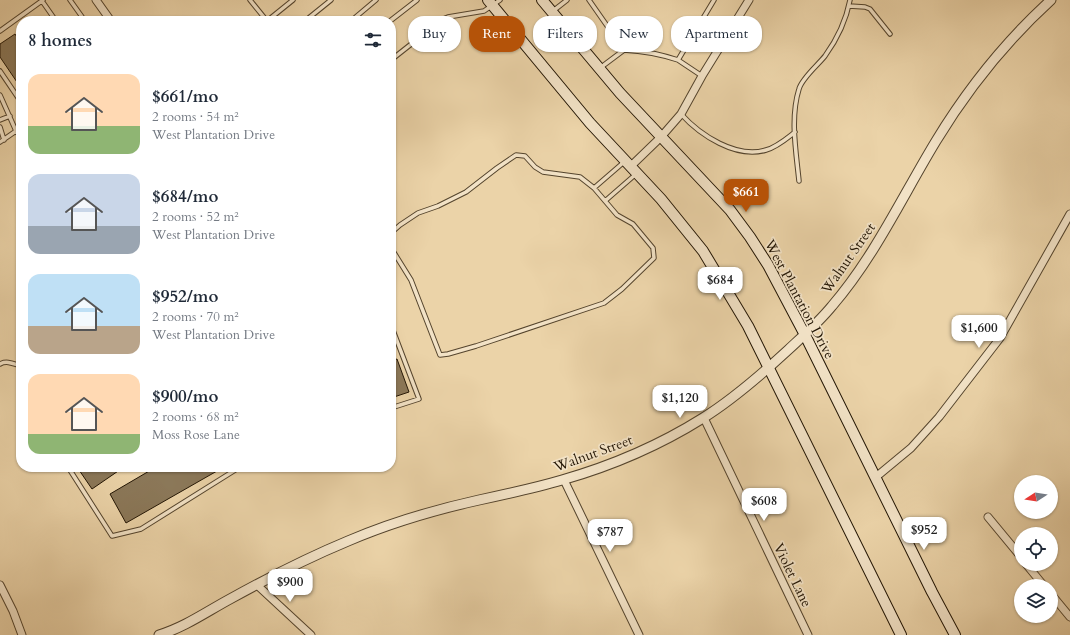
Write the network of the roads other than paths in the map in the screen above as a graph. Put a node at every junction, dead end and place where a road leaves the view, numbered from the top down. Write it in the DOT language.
graph roads {
  1 [pos="42,0"];
  2 [pos="70,0"];
  3 [pos="96,0"];
  4 [pos="250,0"];
  5 [pos="293,0"];
  6 [pos="331,0"];
  7 [pos="376,0"];
  8 [pos="417,0"];
  9 [pos="542,0"];
  10 [pos="567,0"];
  11 [pos="589,0"];
  12 [pos="714,0"];
  13 [pos="749,0"];
  14 [pos="850,0"];
  15 [pos="1051,0"];
  16 [pos="494,2"];
  17 [pos="849,6"];
  18 [pos="552,12"];
  19 [pos="20,16"];
  20 [pos="53,16"];
  21 [pos="81,16"];
  22 [pos="107,16"];
  23 [pos="263,16"];
  24 [pos="273,16"];
  25 [pos="312,16"];
  26 [pos="357,16"];
  27 [pos="396,16"];
  28 [pos="16,19"];
  29 [pos="605,23"];
  30 [pos="0,31"];
  31 [pos="890,34"];
  32 [pos="621,52"];
  33 [pos="647,52"];
  34 [pos="396,56"];
  35 [pos="678,60"];
  36 [pos="599,69"];
  37 [pos="0,71"];
  38 [pos="702,76"];
  39 [pos="0,95"];
  40 [pos="16,95"];
  41 [pos="681,114"];
  42 [pos="10,116"];
  43 [pos="0,120"];
  44 [pos="0,127"];
  45 [pos="16,131"];
  46 [pos="795,132"];
  47 [pos="661,137"];
  48 [pos="4,140"];
  49 [pos="0,142"];
  50 [pos="631,167"];
  51 [pos="799,181"];
  52 [pos="594,188"];
  53 [pos="605,201"];
  54 [pos="1070,214"];
  55 [pos="396,229"];
  56 [pos="396,256"];
  57 [pos="805,335"];
  58 [pos="396,338"];
  59 [pos="0,364"];
  60 [pos="16,364"];
  61 [pos="769,368"];
  62 [pos="396,406"];
  63 [pos="704,418"];
  64 [pos="71,472"];
  65 [pos="232,472"];
  66 [pos="876,477"];
  67 [pos="564,480"];
  68 [pos="988,517"];
  69 [pos="1014,549"];
  70 [pos="1032,571"];
  71 [pos="1038,579"];
  72 [pos="0,585"];
  73 [pos="257,585"];
  74 [pos="1058,602"];
  75 [pos="1070,617"];
  76 [pos="22,635"];
  77 [pos="159,635"];
  78 [pos="312,635"];
  79 [pos="639,635"];
  80 [pos="808,635"];
  81 [pos="901,635"];
  82 [pos="955,635"];
  1 -- 19 [label="lane"];
  1 -- 20 [label="lane"];
  2 -- 21 [label="lane"];
  3 -- 22 [label="street"];
  4 -- 23 [label="lane"];
  5 -- 24 [label="lane"];
  6 -- 25 [label="lane"];
  7 -- 26 [label="lane"];
  8 -- 27 [label="lane"];
  9 -- 18 [label="main road, West Plantation Drive"];
  10 -- 18 [label="lane"];
  11 -- 29 [label="lane"];
  12 -- 35 [label="lane"];
  13 -- 38 [label="street"];
  14 -- 17 [label="lane"];
  15 -- 57 [label="street, Walnut Street"];
  16 -- 34 [label="lane"];
  16 -- 50 [label="main road"];
  17 -- 31 [label="lane"];
  17 -- 46 [label="lane"];
  18 -- 36 [label="main road, West Plantation Drive"];
  28 -- 30 [label="lane"];
  32 -- 36 [label="lane"];
  33 -- 35 [label="lane"];
  35 -- 38 [label="lane"];
  36 -- 47 [label="main road, West Plantation Drive"];
  37 -- 40 [label="lane"];
  38 -- 41 [label="street"];
  39 -- 42 [label="lane"];
  41 -- 46 [label="lane"];
  41 -- 47 [label="street"];
  42 -- 43 [label="lane"];
  42 -- 45 [label="lane"];
  44 -- 48 [label="lane"];
  45 -- 48 [label="lane"];
  46 -- 51 [label="lane"];
  47 -- 50 [label="street"];
  47 -- 57 [label="main road, West Plantation Drive"];
  48 -- 49 [label="lane"];
  50 -- 52 [label="lane"];
  50 -- 53 [label="lane"];
  50 -- 61 [label="main road"];
  52 -- 53 [label="lane"];
  52 -- 55 [label="lane"];
  53 -- 56 [label="lane"];
  54 -- 66 [label="street"];
  57 -- 61 [label="street, Walnut Street"];
  57 -- 66 [label="main road, West Plantation Drive"];
  58 -- 62 [label="lane"];
  59 -- 60 [label="lane"];
  61 -- 63 [label="street, Walnut Street"];
  61 -- 81 [label="main road"];
  63 -- 67 [label="street, Walnut Street"];
  63 -- 80 [label="street, Violet Lane"];
  64 -- 65 [label="lane"];
  66 -- 82 [label="main road, West Plantation Drive"];
  67 -- 73 [label="street, Walnut Street"];
  67 -- 79 [label="street"];
  68 -- 69 [label="street"];
  70 -- 71 [label="street"];
  72 -- 76 [label="street"];
  73 -- 77 [label="street, Walnut Street"];
  73 -- 78 [label="street"];
  74 -- 75 [label="street"];
}
